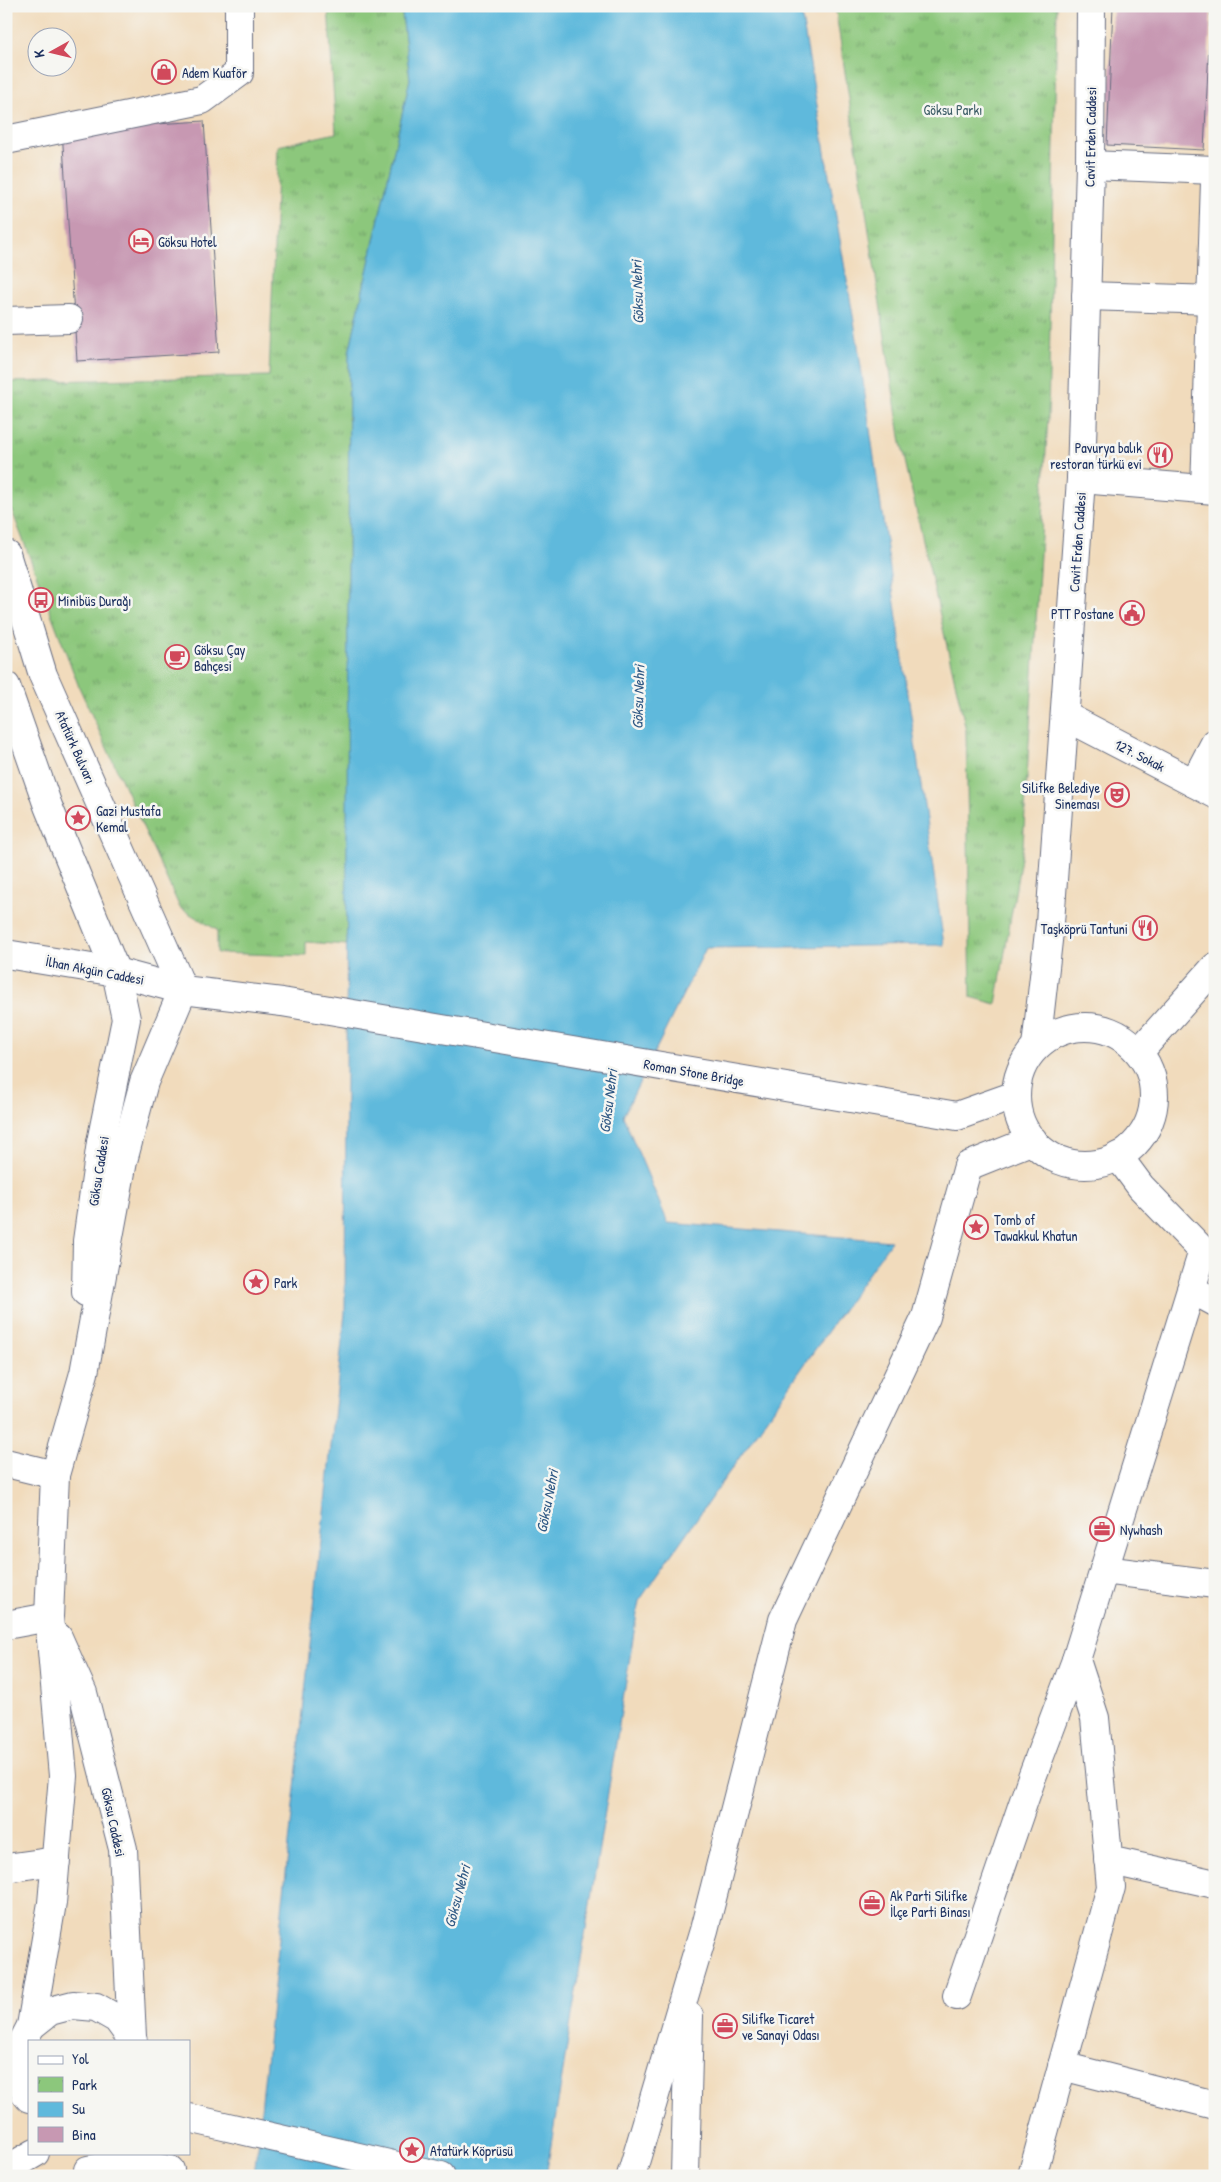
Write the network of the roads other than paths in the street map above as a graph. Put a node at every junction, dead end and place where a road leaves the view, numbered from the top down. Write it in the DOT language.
graph roads {
  1 [pos="239,6"];
  2 [pos="1091,6"];
  3 [pos="6,140"];
  4 [pos="1090,165"];
  5 [pos="1215,170"];
  6 [pos="1215,181"];
  7 [pos="1086,296"];
  8 [pos="1213,300"];
  9 [pos="69,319"];
  10 [pos="6,321"];
  11 [pos="1081,479"];
  12 [pos="1210,489"];
  13 [pos="6,554"];
  14 [pos="6,686"];
  15 [pos="1065,716"];
  16 [pos="1215,743"];
  17 [pos="1204,788"];
  18 [pos="6,954"];
  19 [pos="1215,967"];
  20 [pos="116,972"];
  21 [pos="183,990"];
  22 [pos="282,1002"];
  23 [pos="1036,1046"];
  24 [pos="1139,1052"];
  25 [pos="1016,1095"];
  26 [pos="1033,1140"];
  27 [pos="1118,1156"];
  28 [pos="1191,1289"];
  29 [pos="1215,1302"];
  30 [pos="84,1373"];
  31 [pos="6,1463"];
  32 [pos="55,1475"];
  33 [pos="1104,1570"];
  34 [pos="1215,1584"];
  35 [pos="49,1617"];
  36 [pos="6,1625"];
  37 [pos="1076,1660"];
  38 [pos="1108,1860"];
  39 [pos="56,1861"];
  40 [pos="6,1868"];
  41 [pos="1215,1884"];
  42 [pos="689,1980"];
  43 [pos="957,1996"];
  44 [pos="31,2026"];
  45 [pos="132,2039"];
  46 [pos="1062,2066"];
  47 [pos="12,2075"];
  48 [pos="28,2097"];
  49 [pos="1215,2105"];
  50 [pos="190,2118"];
  51 [pos="33,2154"];
  52 [pos="6,2170"];
  53 [pos="88,2170"];
  54 [pos="170,2170"];
  55 [pos="441,2176"];
  56 [pos="632,2176"];
  57 [pos="685,2176"];
  58 [pos="1032,2176"];
  1 -- 3 [label="street"];
  2 -- 4 [label="street, Cavit Erden Caddesi"];
  4 -- 5 [label="street"];
  4 -- 7 [label="street, Cavit Erden Caddesi"];
  6 -- 8 [label="street"];
  7 -- 8 [label="street"];
  7 -- 11 [label="street, Cavit Erden Caddesi"];
  8 -- 12 [label="street"];
  9 -- 10 [label="street"];
  11 -- 12 [label="street"];
  11 -- 15 [label="street, Cavit Erden Caddesi"];
  13 -- 21 [label="street, Atatürk Bulvarı"];
  14 -- 20 [label="street"];
  15 -- 17 [label="street, 127. Sokak"];
  15 -- 23 [label="street, Cavit Erden Caddesi"];
  16 -- 17 [label="street"];
  18 -- 20 [label="street, İlhan Akgün Caddesi"];
  19 -- 24 [label="street"];
  20 -- 21 [label="street, İlhan Akgün Caddesi"];
  20 -- 30 [label="street, Göksu Caddesi"];
  21 -- 22 [label="street, İlhan Akgün Caddesi"];
  21 -- 30 [label="street, Göksu Caddesi"];
  22 -- 25 [label="street, Roman Stone Bridge"];
  23 -- 24 [label="street"];
  23 -- 25 [label="street"];
  24 -- 27 [label="street"];
  25 -- 26 [label="street"];
  26 -- 27 [label="street"];
  26 -- 42 [label="street"];
  27 -- 28 [label="street"];
  28 -- 29 [label="street"];
  28 -- 33 [label="street"];
  30 -- 32 [label="street, Göksu Caddesi"];
  31 -- 32 [label="street"];
  32 -- 35 [label="street, Göksu Caddesi"];
  33 -- 34 [label="street"];
  33 -- 37 [label="street"];
  35 -- 36 [label="street"];
  35 -- 39 [label="street, Göksu Caddesi"];
  35 -- 45 [label="street, Göksu Caddesi"];
  37 -- 38 [label="street"];
  37 -- 43 [label="street"];
  38 -- 41 [label="street"];
  38 -- 46 [label="street"];
  39 -- 40 [label="street"];
  39 -- 44 [label="street, Göksu Caddesi"];
  42 -- 56 [label="street"];
  42 -- 57 [label="street"];
  44 -- 45 [label="street"];
  44 -- 47 [label="street"];
  46 -- 49 [label="street"];
  46 -- 58 [label="street"];
  47 -- 48 [label="street"];
  50 -- 55 [label="street"];
  51 -- 52 [label="street"];
  53 -- 54 [label="street"];
}
